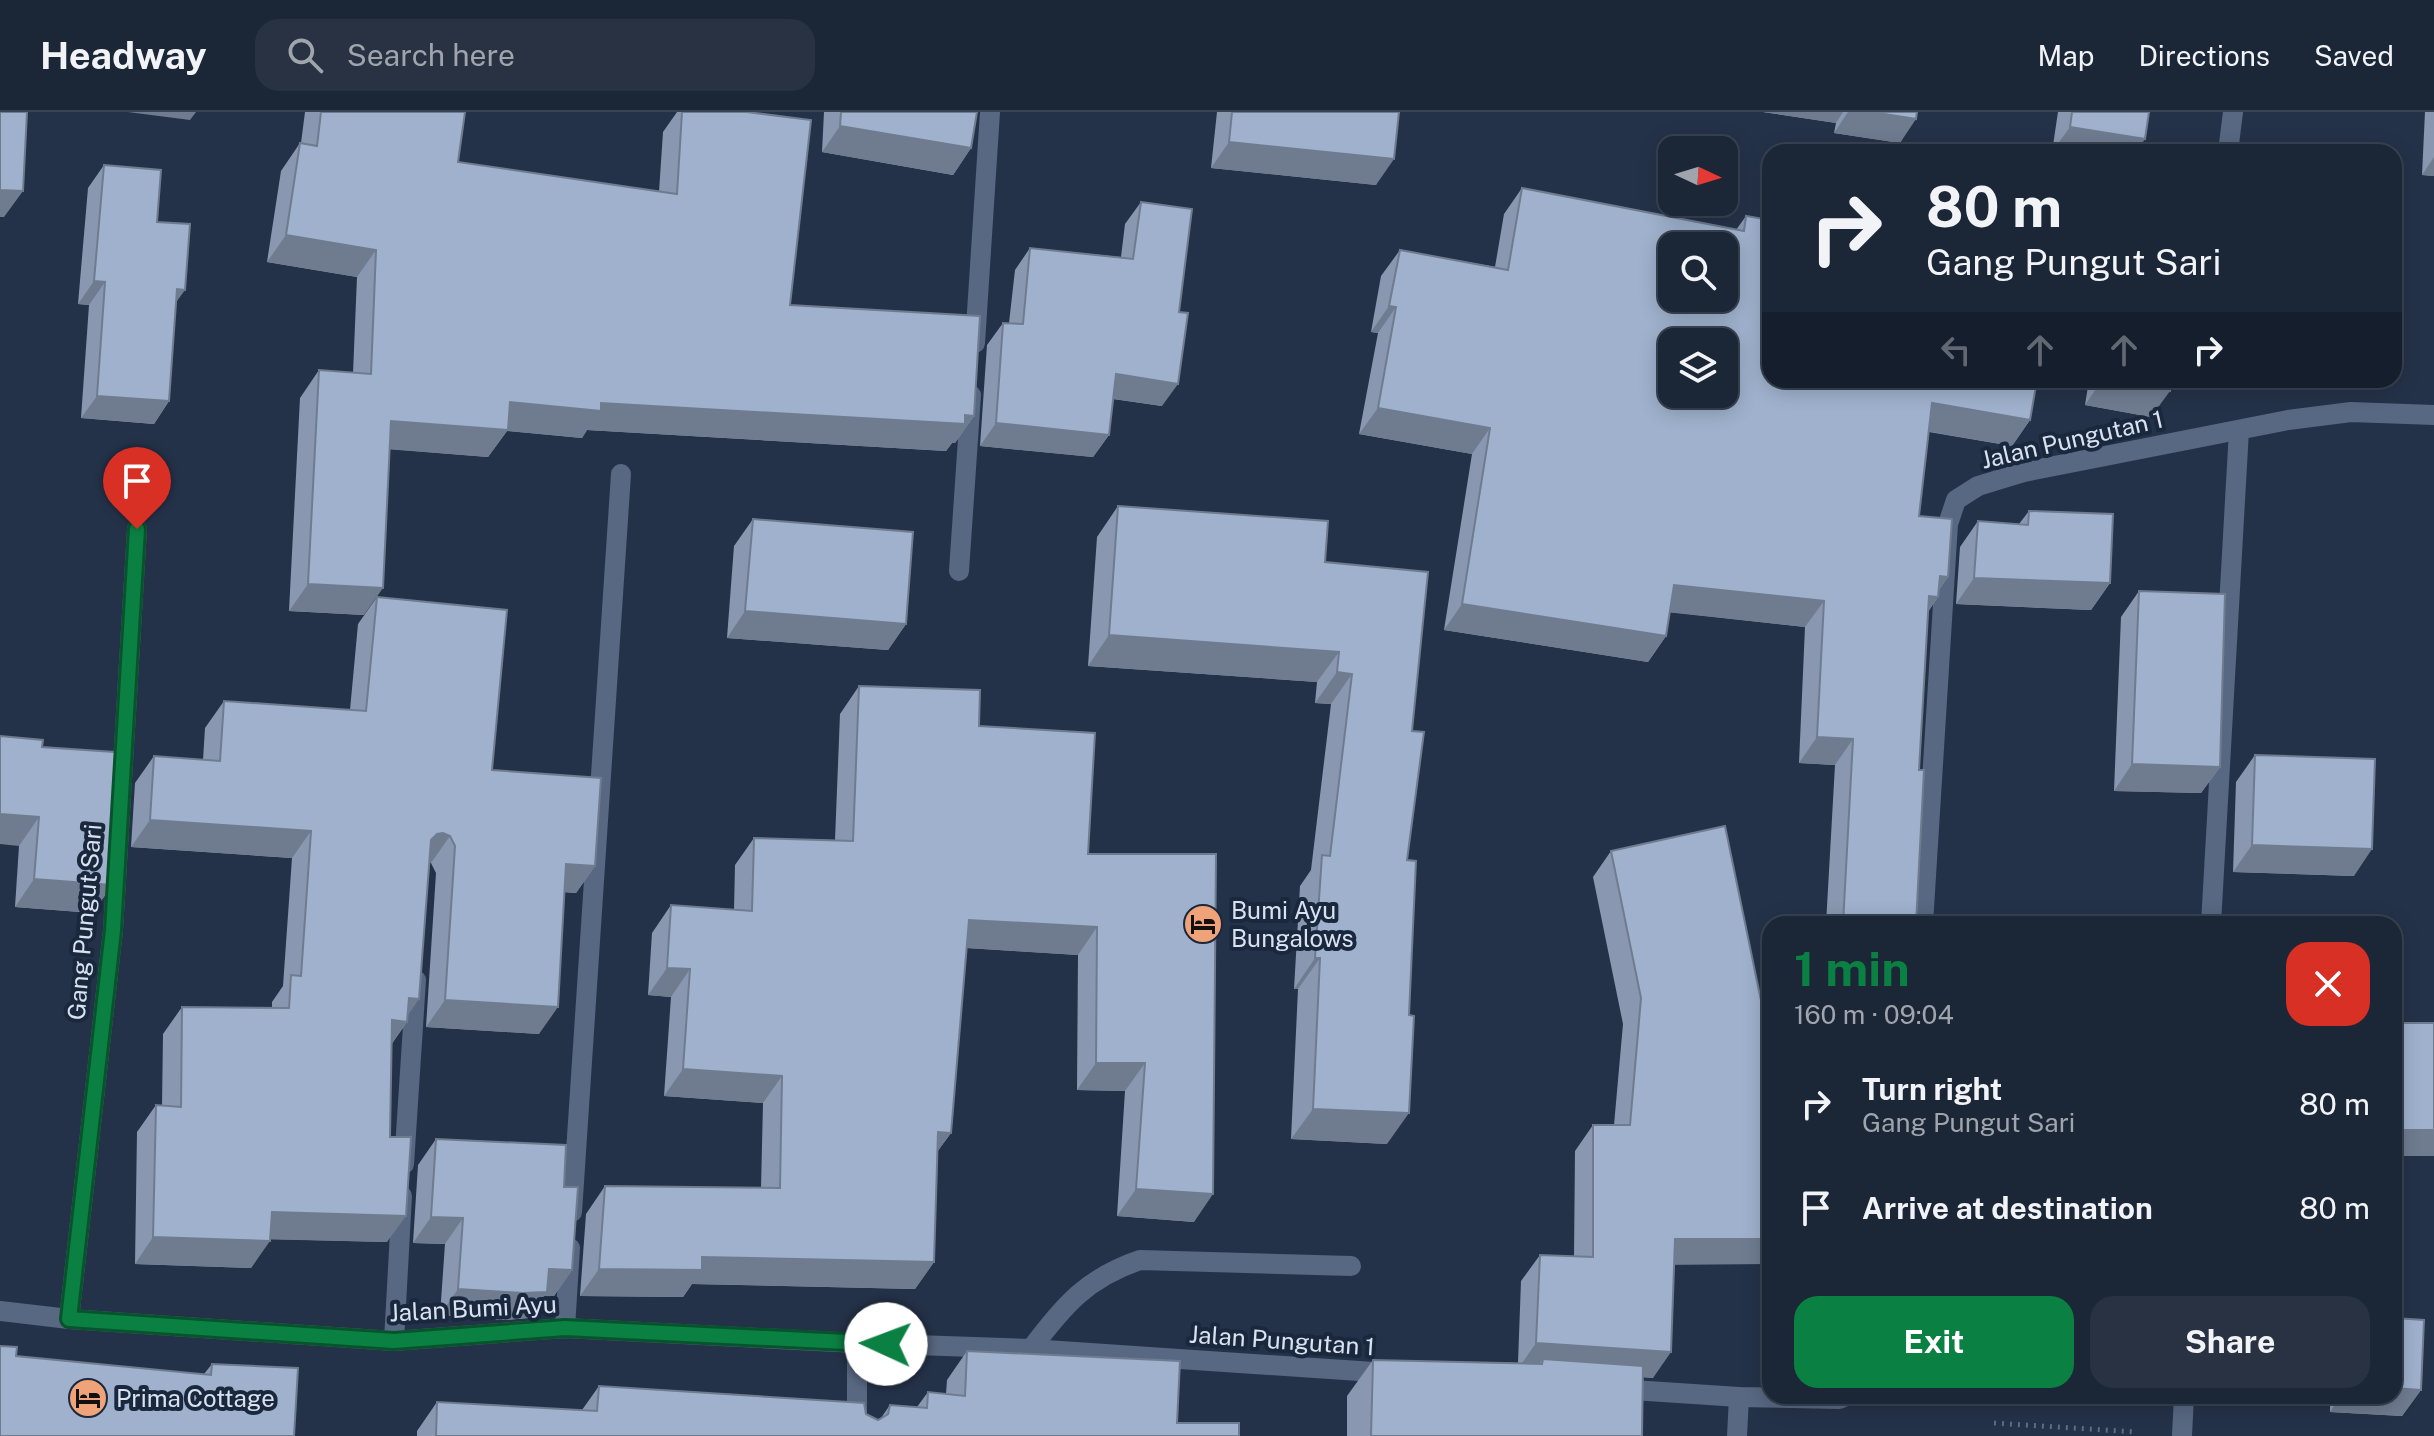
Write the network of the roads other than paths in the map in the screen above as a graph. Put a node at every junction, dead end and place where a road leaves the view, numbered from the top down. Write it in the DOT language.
graph roads {
  1 [pos="990,112"];
  2 [pos="2233,112"];
  3 [pos="2229,144"];
  4 [pos="2434,415"];
  5 [pos="2239,430"];
  6 [pos="621,474"];
  7 [pos="137,529"];
  8 [pos="959,571"];
  9 [pos="1924,916"];
  10 [pos="2211,916"];
  11 [pos="417,966"];
  12 [pos="1351,1266"];
  13 [pos="0,1311"];
  14 [pos="69,1319"];
  15 [pos="565,1328"];
  16 [pos="394,1341"];
  17 [pos="857,1343"];
  18 [pos="1031,1349"];
  19 [pos="1409,1375"];
  20 [pos="1597,1388"];
  21 [pos="1739,1397"];
  22 [pos="1762,1397"];
  23 [pos="2184,1404"];
  24 [pos="2182,1435"];
  25 [pos="857,1436"];
  26 [pos="1737,1436"];
  1 -- 8 [label="street"];
  2 -- 3 [label="street"];
  4 -- 5 [label="street, Jalan Pungutan 1"];
  5 -- 9 [label="street, Jalan Pungutan 1"];
  5 -- 10 [label="street"];
  6 -- 15 [label="street"];
  7 -- 14 [label="street, Gang Pungut Sari"];
  11 -- 16 [label="street"];
  12 -- 18 [label="street"];
  13 -- 14 [label="street, Jalan Bumi Ayu"];
  14 -- 16 [label="street, Jalan Bumi Ayu"];
  15 -- 16 [label="street, Jalan Bumi Ayu"];
  15 -- 17 [label="street, Jalan Bumi Ayu"];
  17 -- 18 [label="street, Jalan Pungutan 1"];
  17 -- 25 [label="street"];
  18 -- 19 [label="street, Jalan Pungutan 1"];
  20 -- 21 [label="street"];
  21 -- 22 [label="street"];
  21 -- 26 [label="street"];
  23 -- 24 [label="street"];
}
